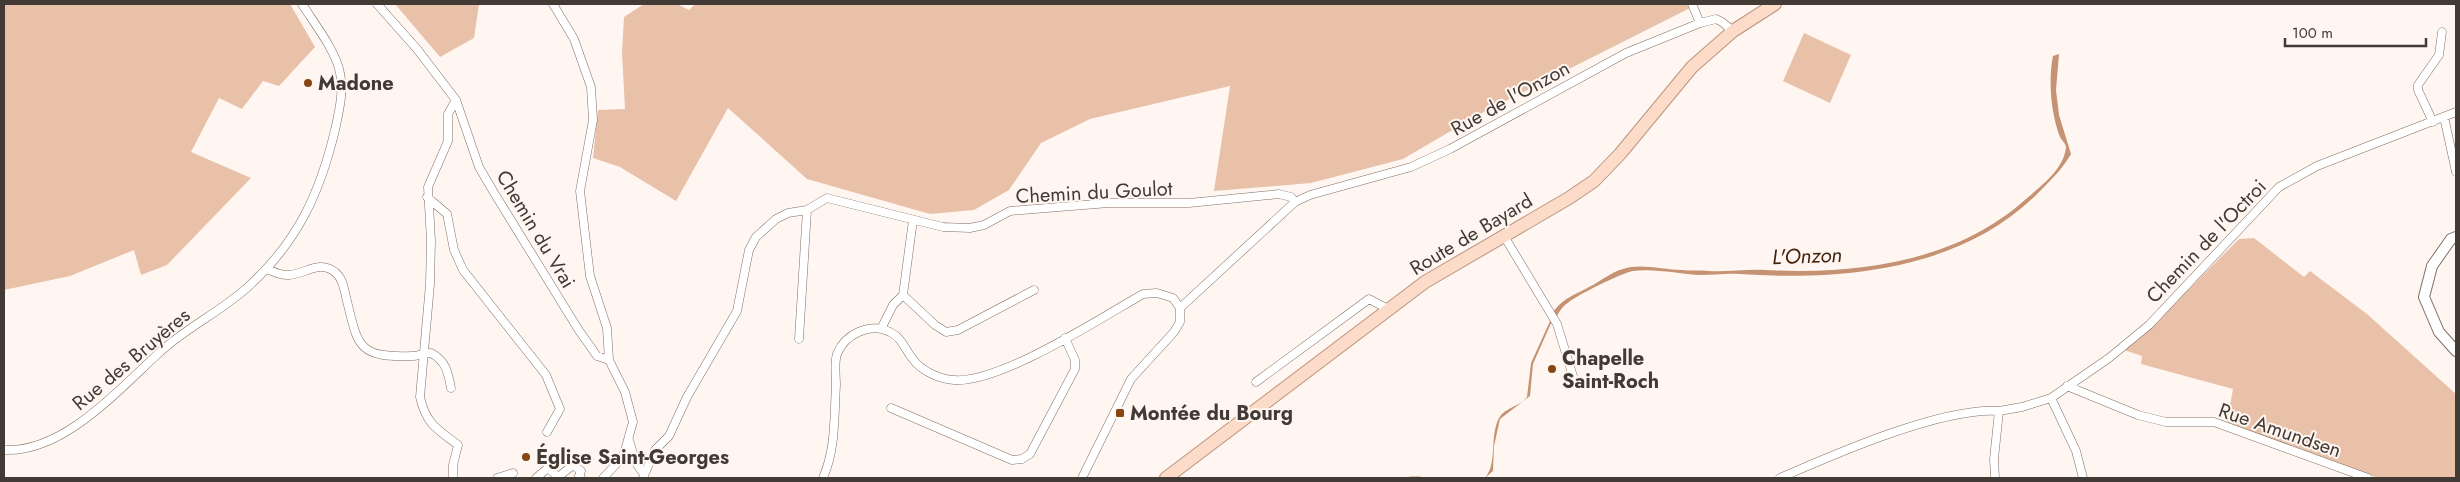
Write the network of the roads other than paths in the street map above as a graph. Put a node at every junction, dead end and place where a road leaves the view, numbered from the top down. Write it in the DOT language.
graph roads {
  1 [pos="302,4"];
  2 [pos="377,4"];
  3 [pos="553,4"];
  4 [pos="1692,4"];
  5 [pos="1776,4"];
  6 [pos="1700,23"];
  7 [pos="1733,31"];
  8 [pos="2442,32"];
  9 [pos="456,100"];
  10 [pos="2456,112"];
  11 [pos="2444,117"];
  12 [pos="2433,122"];
  13 [pos="2456,172"];
  14 [pos="427,197"];
  15 [pos="1295,202"];
  16 [pos="807,210"];
  17 [pos="913,220"];
  18 [pos="1504,236"];
  19 [pos="2456,237"];
  20 [pos="266,269"];
  21 [pos="1034,290"];
  22 [pos="903,295"];
  23 [pos="1180,308"];
  24 [pos="1388,309"];
  25 [pos="881,329"];
  26 [pos="1065,338"];
  27 [pos="800,339"];
  28 [pos="2456,351"];
  29 [pos="423,353"];
  30 [pos="609,360"];
  31 [pos="1256,382"];
  32 [pos="1575,384"];
  33 [pos="2067,386"];
  34 [pos="451,388"];
  35 [pos="2051,398"];
  36 [pos="891,408"];
  37 [pos="1999,411"];
  38 [pos="547,432"];
  39 [pos="629,440"];
  40 [pos="4,450"];
  41 [pos="513,473"];
  42 [pos="643,476"];
  43 [pos="453,478"];
  44 [pos="501,478"];
  45 [pos="536,478"];
  46 [pos="558,478"];
  47 [pos="581,478"];
  48 [pos="603,478"];
  49 [pos="823,478"];
  50 [pos="1082,478"];
  51 [pos="1166,478"];
  52 [pos="1780,478"];
  53 [pos="1995,478"];
  54 [pos="2084,478"];
  55 [pos="2368,478"];
  1 -- 20 [label="street, Rue des Bruyères"];
  2 -- 9 [label="street, Chemin du Vrai"];
  3 -- 30 [label="street"];
  4 -- 6 [label="street"];
  5 -- 7 [label="main road, Route de Bayard"];
  6 -- 7 [label="street, Rue de l'Onzon"];
  6 -- 15 [label="street, Rue de l'Onzon"];
  7 -- 18 [label="main road, Route de Bayard"];
  8 -- 12 [label="street"];
  9 -- 14 [label="street"];
  9 -- 30 [label="street, Chemin du Vrai"];
  10 -- 11 [label="street, Chemin de l'Octroi"];
  11 -- 12 [label="street, Chemin de l'Octroi"];
  11 -- 13 [label="street"];
  12 -- 33 [label="street, Chemin de l'Octroi"];
  14 -- 29 [label="street"];
  14 -- 38 [label="street"];
  15 -- 17 [label="street, Chemin du Goulot"];
  15 -- 23 [label="street"];
  16 -- 17 [label="street, Chemin du Goulot"];
  16 -- 27 [label="street"];
  16 -- 42 [label="street, Chemin du Goulot"];
  17 -- 22 [label="street"];
  18 -- 24 [label="main road, Route de Bayard"];
  18 -- 32 [label="street"];
  19 -- 28 [label="street"];
  20 -- 29 [label="street"];
  20 -- 40 [label="street, Rue des Bruyères"];
  21 -- 22 [label="street"];
  22 -- 25 [label="street"];
  23 -- 26 [label="street"];
  23 -- 50 [label="street"];
  24 -- 31 [label="street"];
  24 -- 51 [label="main road, Route de Bayard"];
  25 -- 26 [label="street"];
  25 -- 49 [label="street"];
  26 -- 36 [label="street"];
  29 -- 34 [label="street"];
  29 -- 43 [label="street"];
  30 -- 39 [label="street"];
  33 -- 35 [label="street, Chemin de l'Octroi"];
  33 -- 55 [label="street, Rue Amundsen"];
  35 -- 37 [label="street, Chemin de l'Octroi"];
  35 -- 54 [label="street"];
  37 -- 52 [label="street, Chemin de l'Octroi"];
  37 -- 53 [label="street"];
  39 -- 42 [label="street"];
  39 -- 48 [label="street"];
  41 -- 44 [label="street"];
  45 -- 46 [label="street"];
  46 -- 47 [label="street"];
}
